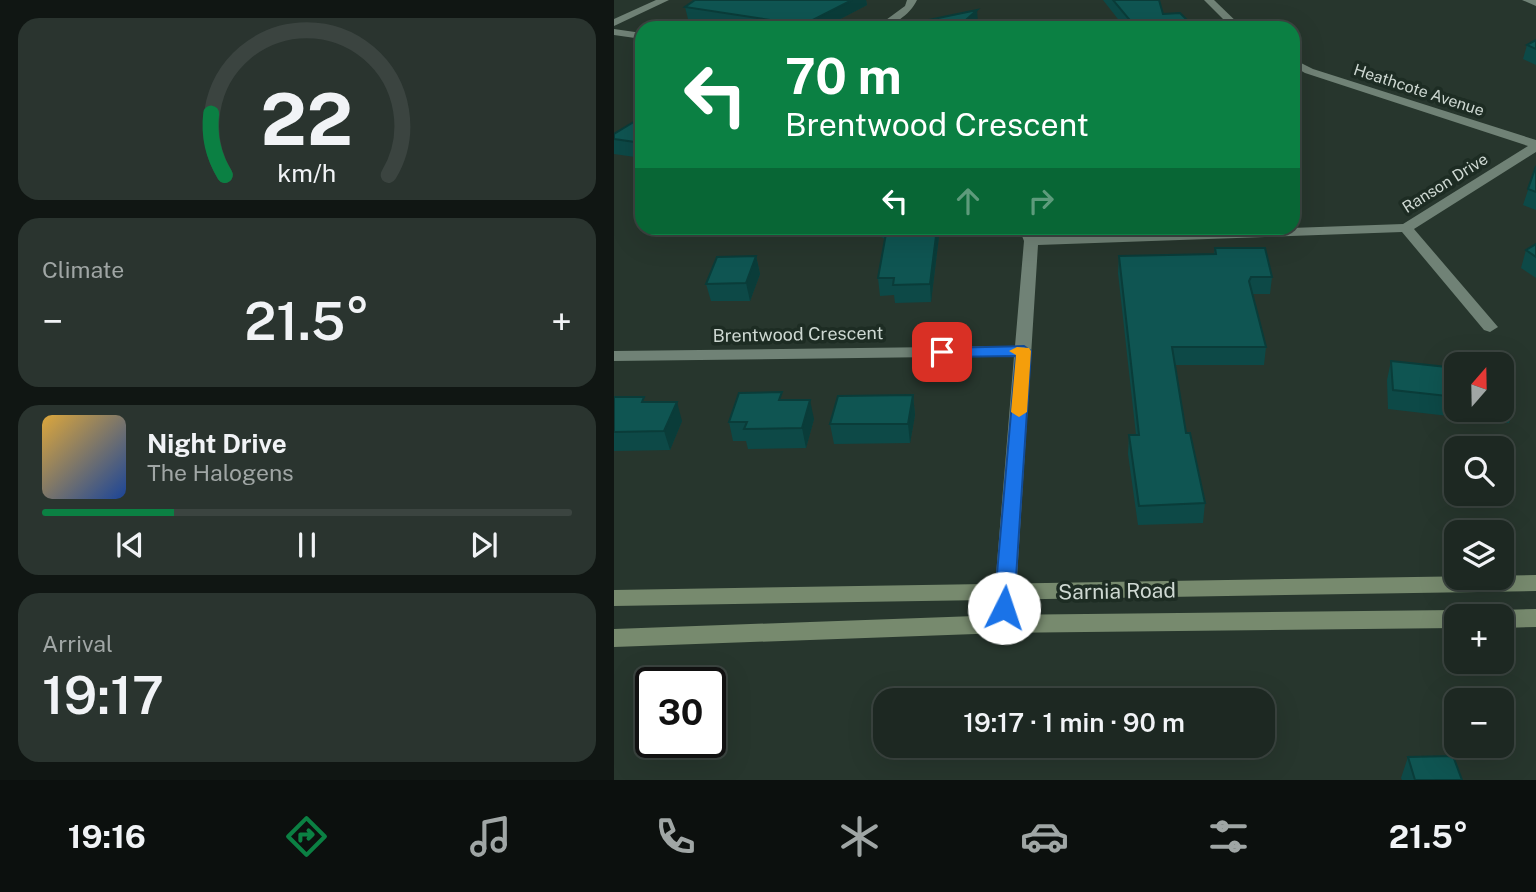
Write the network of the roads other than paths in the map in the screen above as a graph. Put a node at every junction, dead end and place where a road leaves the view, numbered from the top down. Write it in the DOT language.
graph roads {
  1 [pos="664,0"];
  2 [pos="912,0"];
  3 [pos="1209,0"];
  4 [pos="1527,0"];
  5 [pos="1536,4"];
  6 [pos="890,21"];
  7 [pos="1231,21"];
  8 [pos="614,23"];
  9 [pos="614,32"];
  10 [pos="635,35"];
  11 [pos="1300,66"];
  12 [pos="1536,145"];
  13 [pos="1406,228"];
  14 [pos="1300,230"];
  15 [pos="1029,235"];
  16 [pos="1490,327"];
  17 [pos="1024,351"];
  18 [pos="614,356"];
  19 [pos="1536,583"];
  20 [pos="1005,593"];
  21 [pos="614,598"];
  22 [pos="1536,618"];
  23 [pos="1444,619"];
  24 [pos="1514,619"];
  25 [pos="1003,624"];
  26 [pos="614,638"];
  1 -- 8 [label="street"];
  2 -- 6 [label="street"];
  3 -- 7 [label="street"];
  4 -- 5 [label="street"];
  9 -- 10 [label="street"];
  11 -- 12 [label="street, Heathcote Avenue"];
  12 -- 13 [label="street, Ranson Drive"];
  13 -- 14 [label="street, Ranson Drive"];
  13 -- 16 [label="street"];
  15 -- 17 [label="street"];
  17 -- 18 [label="street, Brentwood Crescent"];
  17 -- 20 [label="street"];
  19 -- 20 [label="main road, Sarnia Road"];
  20 -- 21 [label="main road, Sarnia Road"];
  20 -- 25 [label="street"];
  22 -- 24 [label="main road"];
  23 -- 25 [label="main road, Sarnia Road"];
  25 -- 26 [label="main road, Sarnia Road"];
}
